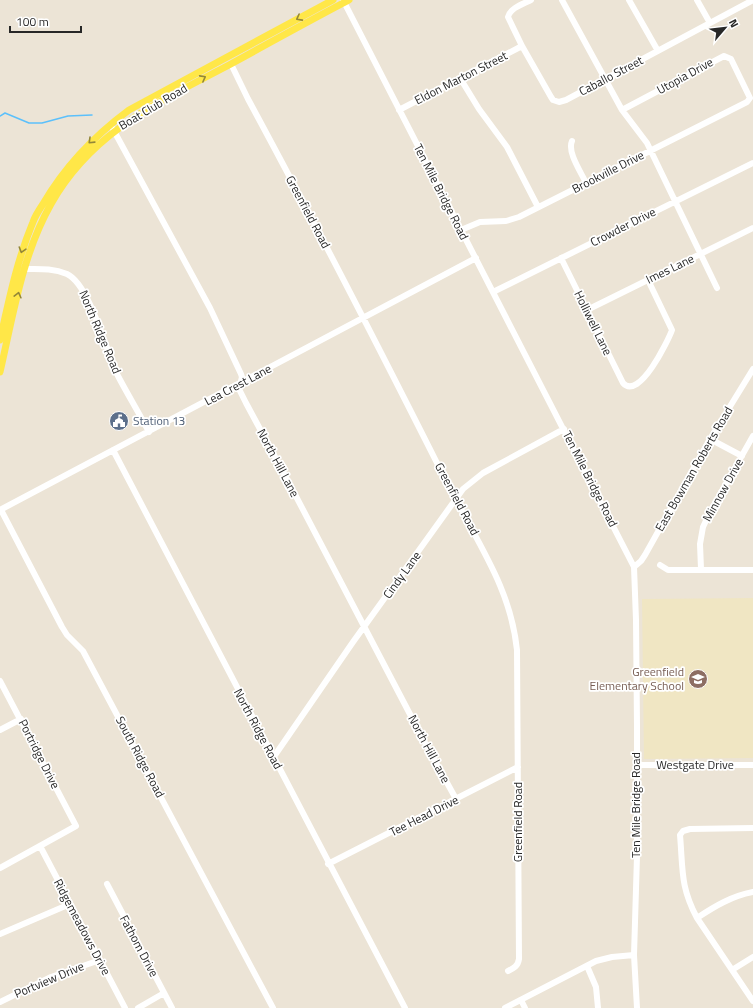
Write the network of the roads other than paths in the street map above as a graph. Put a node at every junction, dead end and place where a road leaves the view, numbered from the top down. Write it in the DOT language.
graph roads {
  1 [pos="333,0"];
  2 [pos="531,0"];
  3 [pos="562,0"];
  4 [pos="629,0"];
  5 [pos="697,0"];
  6 [pos="753,0"];
  7 [pos="346,1"];
  8 [pos="710,24"];
  9 [pos="522,46"];
  10 [pos="658,51"];
  11 [pos="231,64"];
  12 [pos="460,78"];
  13 [pos="605,78"];
  14 [pos="750,98"];
  15 [pos="399,110"];
  16 [pos="622,110"];
  17 [pos="110,124"];
  18 [pos="114,131"];
  19 [pos="572,141"];
  20 [pos="650,151"];
  21 [pos="753,163"];
  22 [pos="586,183"];
  23 [pos="675,201"];
  24 [pos="538,207"];
  25 [pos="753,228"];
  26 [pos="461,230"];
  27 [pos="701,254"];
  28 [pos="476,258"];
  29 [pos="561,258"];
  30 [pos="25,269"];
  31 [pos="648,280"];
  32 [pos="718,288"];
  33 [pos="493,292"];
  34 [pos="587,310"];
  35 [pos="364,318"];
  36 [pos="0,340"];
  37 [pos="753,369"];
  38 [pos="0,372"];
  39 [pos="240,383"];
  40 [pos="564,429"];
  41 [pos="149,432"];
  42 [pos="753,436"];
  43 [pos="710,439"];
  44 [pos="113,450"];
  45 [pos="742,456"];
  46 [pos="456,499"];
  47 [pos="1,510"];
  48 [pos="660,565"];
  49 [pos="634,567"];
  50 [pos="701,569"];
  51 [pos="753,570"];
  52 [pos="365,627"];
  53 [pos="0,681"];
  54 [pos="21,719"];
  55 [pos="0,730"];
  56 [pos="273,758"];
  57 [pos="753,764"];
  58 [pos="636,765"];
  59 [pos="518,767"];
  60 [pos="456,799"];
  61 [pos="753,828"];
  62 [pos="40,846"];
  63 [pos="328,864"];
  64 [pos="0,868"];
  65 [pos="107,884"];
  66 [pos="753,892"];
  67 [pos="70,904"];
  68 [pos="697,918"];
  69 [pos="0,934"];
  70 [pos="634,955"];
  71 [pos="753,957"];
  72 [pos="100,960"];
  73 [pos="587,966"];
  74 [pos="732,970"];
  75 [pos="508,971"];
  76 [pos="164,994"];
  77 [pos="521,1000"];
  78 [pos="753,1001"];
  79 [pos="0,1002"];
  80 [pos="125,1008"];
  81 [pos="138,1008"];
  82 [pos="172,1008"];
  83 [pos="273,1008"];
  84 [pos="405,1008"];
  85 [pos="506,1008"];
  86 [pos="525,1008"];
  87 [pos="598,1008"];
  88 [pos="637,1008"];
  1 -- 17 [label="main road, Boat Club Road, one-way"];
  2 -- 9 [label="street, Caballo Street"];
  3 -- 13 [label="street"];
  4 -- 10 [label="street"];
  5 -- 8 [label="street"];
  6 -- 8 [label="street, Caballo Street"];
  7 -- 11 [label="main road, Boat Club Road"];
  7 -- 15 [label="street, Ten Mile Bridge Road"];
  8 -- 10 [label="street, Caballo Street"];
  9 -- 12 [label="street, Eldon Marton Street"];
  9 -- 13 [label="street, Caballo Street"];
  10 -- 13 [label="street, Caballo Street"];
  18 -- 11 [label="main road, Boat Club Road, one-way"];
  11 -- 35 [label="street, Greenfield Road"];
  12 -- 15 [label="street, Eldon Marton Street"];
  12 -- 24 [label="street"];
  13 -- 16 [label="street"];
  14 -- 16 [label="street, Utopia Drive"];
  14 -- 20 [label="street, Brookville Drive"];
  15 -- 26 [label="street, Ten Mile Bridge Road"];
  16 -- 20 [label="street"];
  17 -- 18 [label="street, North Hill Lane"];
  17 -- 36 [label="main road, Boat Club Road, one-way"];
  18 -- 30 [label="main road, Boat Club Road"];
  18 -- 39 [label="street, North Hill Lane"];
  19 -- 22 [label="street"];
  20 -- 22 [label="street, Brookville Drive"];
  20 -- 23 [label="street"];
  21 -- 23 [label="street, Crowder Drive"];
  22 -- 24 [label="street, Brookville Drive"];
  23 -- 27 [label="street"];
  23 -- 29 [label="street, Crowder Drive"];
  24 -- 26 [label="street, Brookville Drive"];
  25 -- 27 [label="street, Imes Lane"];
  26 -- 28 [label="street, Ten Mile Bridge Road"];
  27 -- 31 [label="street, Imes Lane"];
  27 -- 32 [label="street"];
  28 -- 33 [label="street, Ten Mile Bridge Road"];
  28 -- 35 [label="street, Lea Crest Lane"];
  29 -- 33 [label="street, Crowder Drive"];
  29 -- 34 [label="street, Holliwell Lane"];
  38 -- 30 [label="main road, Boat Club Road, one-way"];
  30 -- 41 [label="street, North Ridge Road"];
  31 -- 34 [label="street, Imes Lane"];
  31 -- 34 [label="street, Holliwell Lane"];
  33 -- 40 [label="street, Ten Mile Bridge Road"];
  35 -- 39 [label="street, Lea Crest Lane"];
  35 -- 46 [label="street, Greenfield Road"];
  37 -- 43 [label="street, East Bowman Roberts Road"];
  39 -- 41 [label="street, Lea Crest Lane"];
  39 -- 52 [label="street, North Hill Lane"];
  40 -- 46 [label="street, Cindy Lane"];
  40 -- 49 [label="street, Ten Mile Bridge Road"];
  41 -- 44 [label="street, Lea Crest Lane"];
  42 -- 45 [label="street, Minnow Drive"];
  43 -- 45 [label="street"];
  43 -- 49 [label="street, East Bowman Roberts Road"];
  44 -- 47 [label="street, Lea Crest Lane"];
  44 -- 56 [label="street, North Ridge Road"];
  45 -- 50 [label="street, Minnow Drive"];
  46 -- 52 [label="street, Cindy Lane"];
  46 -- 59 [label="street, Greenfield Road"];
  47 -- 83 [label="street, South Ridge Road"];
  48 -- 50 [label="street"];
  49 -- 58 [label="street, Ten Mile Bridge Road"];
  50 -- 51 [label="street"];
  52 -- 56 [label="street, Cindy Lane"];
  52 -- 60 [label="street, North Hill Lane"];
  53 -- 54 [label="street, Portridge Drive"];
  54 -- 55 [label="street"];
  54 -- 62 [label="street, Portridge Drive"];
  56 -- 63 [label="street, North Ridge Road"];
  57 -- 58 [label="street, Westgate Drive"];
  58 -- 70 [label="street, Ten Mile Bridge Road"];
  59 -- 60 [label="street, Tee Head Drive"];
  59 -- 75 [label="street, Greenfield Road"];
  60 -- 63 [label="street, Tee Head Drive"];
  61 -- 68 [label="street"];
  62 -- 64 [label="street"];
  62 -- 67 [label="street, Ridgemeadows Drive"];
  63 -- 84 [label="street, North Ridge Road"];
  65 -- 76 [label="street, Fathom Drive"];
  66 -- 68 [label="street"];
  67 -- 69 [label="street"];
  67 -- 72 [label="street, Ridgemeadows Drive"];
  68 -- 74 [label="street"];
  70 -- 73 [label="street"];
  70 -- 88 [label="street, Ten Mile Bridge Road"];
  71 -- 74 [label="street"];
  72 -- 79 [label="street, Portview Drive"];
  72 -- 80 [label="street, Ridgemeadows Drive"];
  73 -- 77 [label="street"];
  73 -- 87 [label="street"];
  74 -- 78 [label="street"];
  76 -- 81 [label="street"];
  76 -- 82 [label="street, Fathom Drive"];
  77 -- 85 [label="street"];
  77 -- 86 [label="street"];
}
